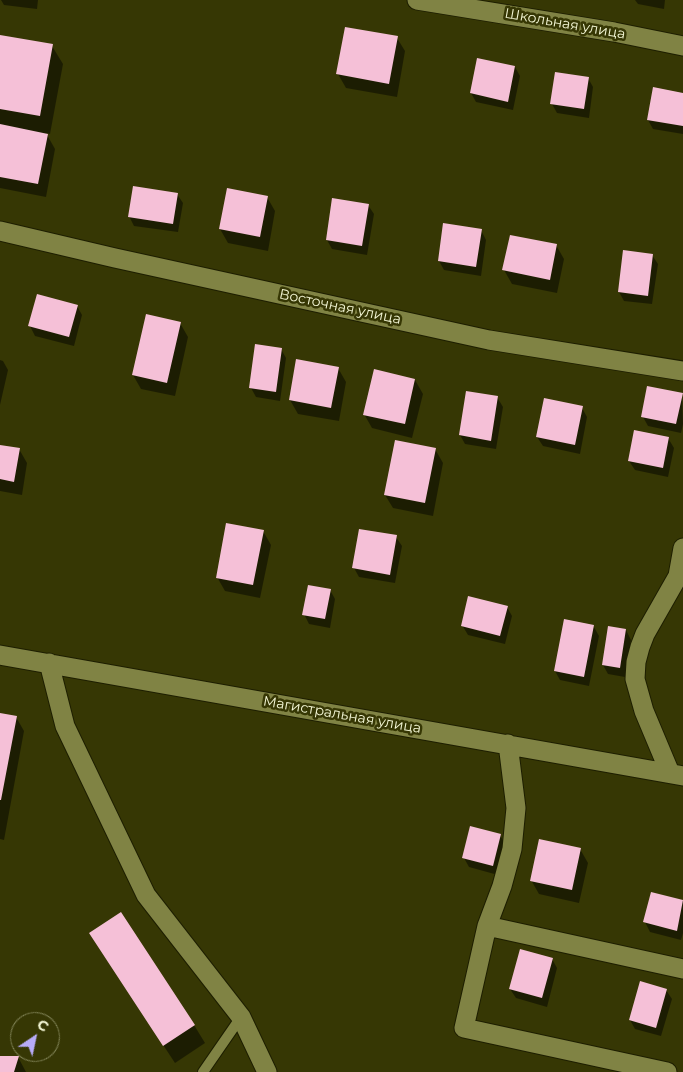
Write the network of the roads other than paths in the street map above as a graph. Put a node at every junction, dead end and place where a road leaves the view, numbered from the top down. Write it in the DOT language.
graph roads {
  1 [pos="417,0"];
  2 [pos="683,46"];
  3 [pos="0,231"];
  4 [pos="683,371"];
  5 [pos="683,548"];
  6 [pos="0,655"];
  7 [pos="49,664"];
  8 [pos="508,744"];
  9 [pos="676,775"];
  10 [pos="487,926"];
  11 [pos="683,970"];
  12 [pos="241,1017"];
  13 [pos="203,1072"];
  14 [pos="267,1072"];
  15 [pos="667,1072"];
  1 -- 2 [label="street, Школьная улица"];
  3 -- 4 [label="street, Восточная улица"];
  5 -- 9 [label="street"];
  6 -- 7 [label="street, Магистральная улица"];
  7 -- 8 [label="street, Магистральная улица"];
  7 -- 12 [label="street"];
  8 -- 9 [label="street, Магистральная улица"];
  8 -- 10 [label="street"];
  10 -- 11 [label="street"];
  10 -- 15 [label="street"];
  12 -- 13 [label="lane"];
  12 -- 14 [label="street"];
}
